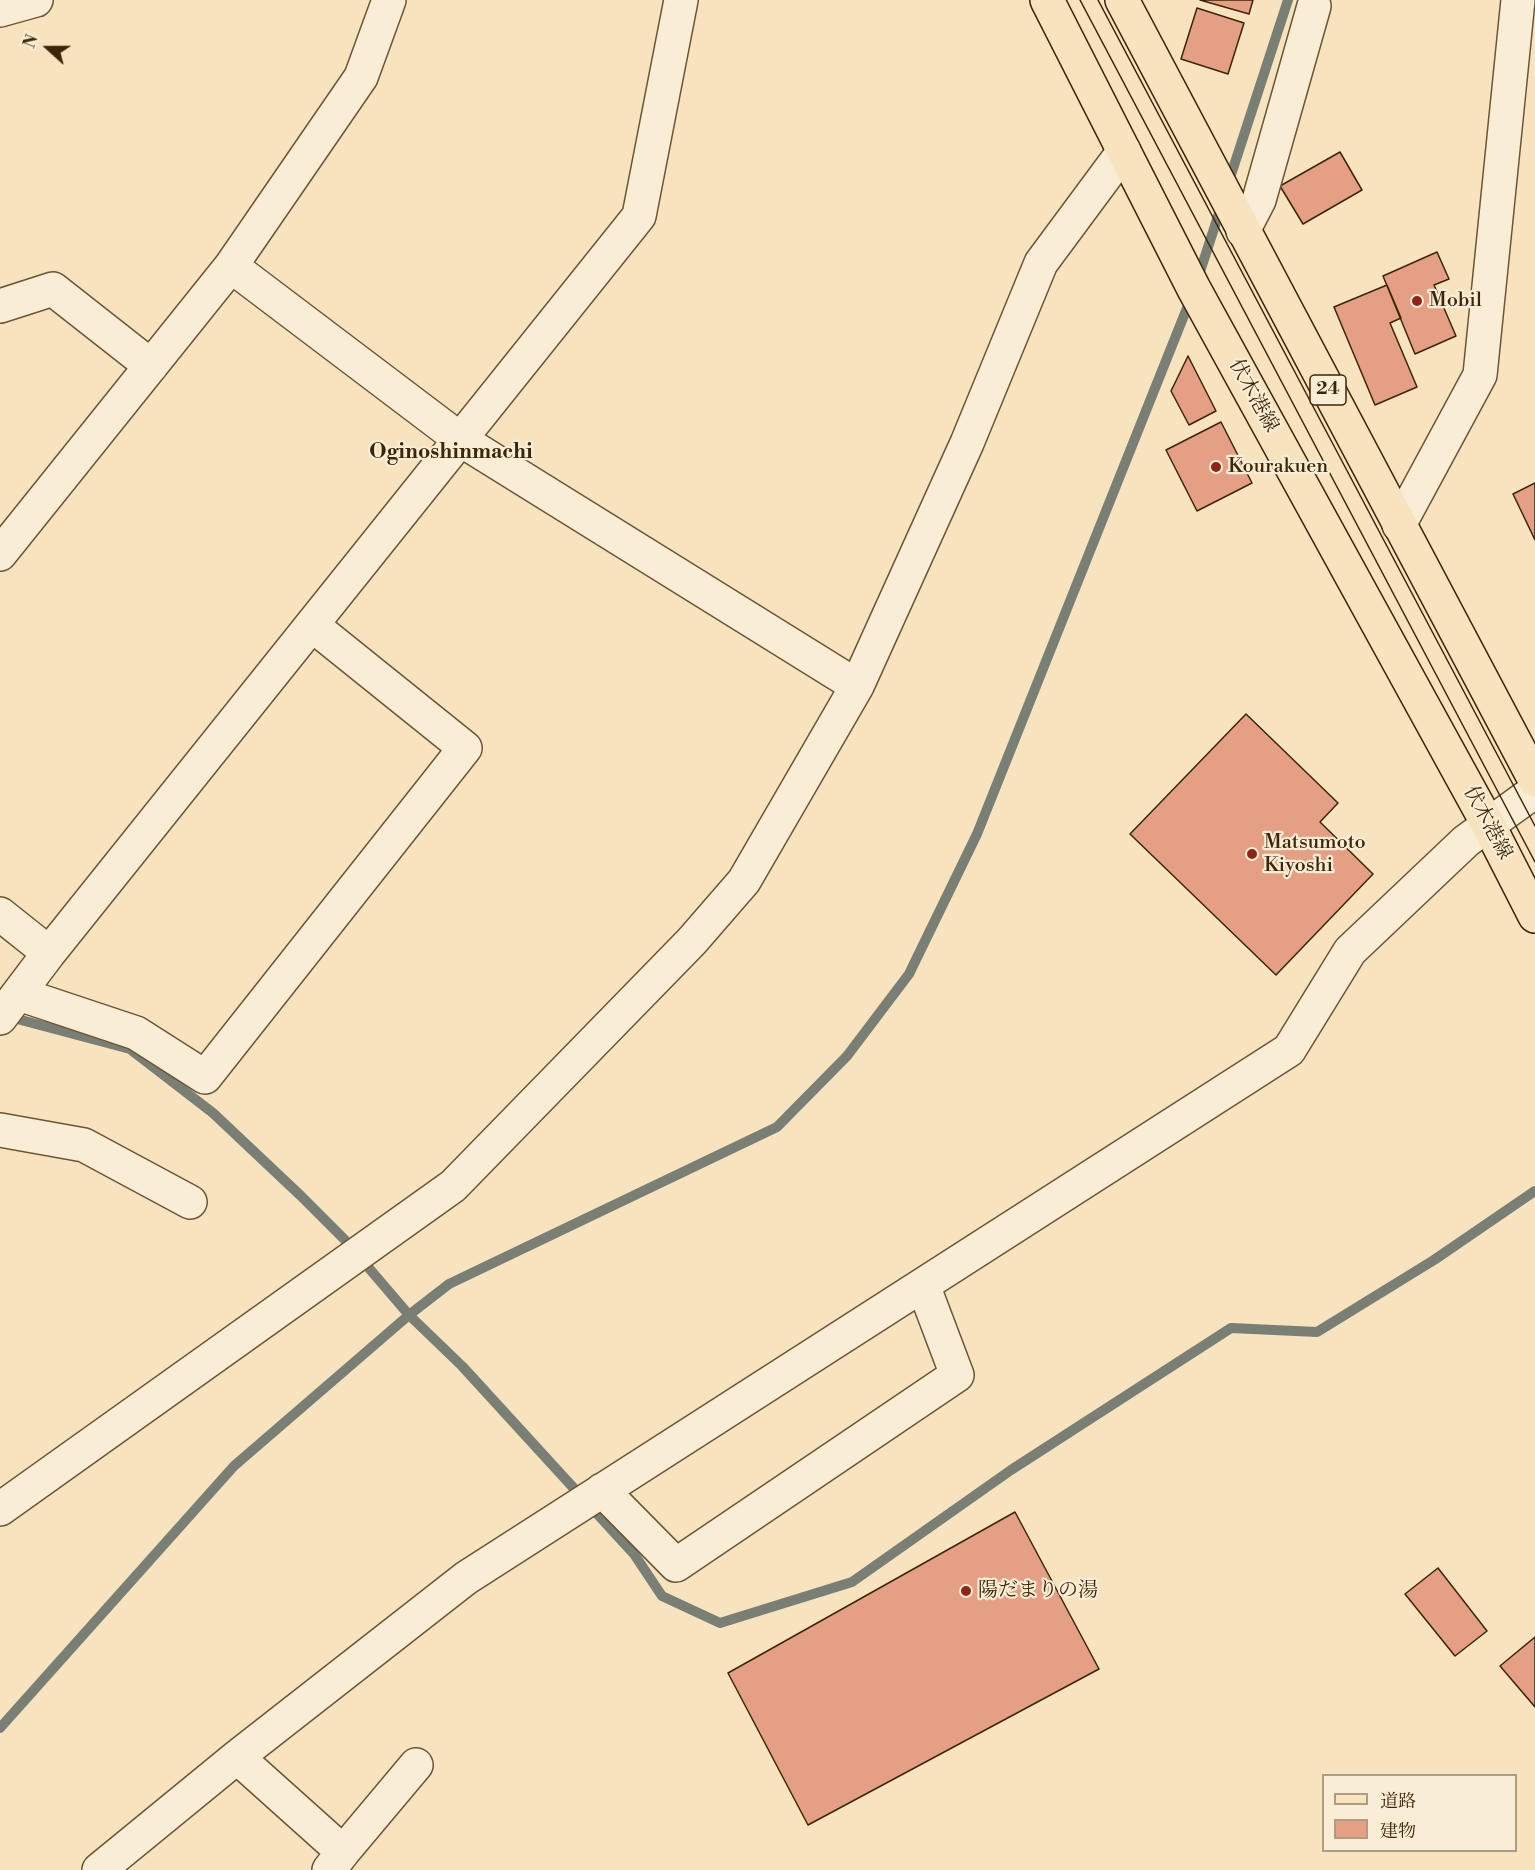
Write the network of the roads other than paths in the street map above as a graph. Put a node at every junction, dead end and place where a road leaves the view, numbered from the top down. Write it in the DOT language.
graph roads {
  1 [pos="36,0"];
  2 [pos="389,0"];
  3 [pos="681,0"];
  4 [pos="1047,0"];
  5 [pos="1122,0"];
  6 [pos="1518,0"];
  7 [pos="1314,6"];
  8 [pos="0,10"];
  9 [pos="1124,151"];
  10 [pos="1244,231"];
  11 [pos="231,266"];
  12 [pos="0,306"];
  13 [pos="151,366"];
  14 [pos="461,440"];
  15 [pos="1399,525"];
  16 [pos="0,554"];
  17 [pos="312,625"];
  18 [pos="856,686"];
  19 [pos="1535,780"];
  20 [pos="1535,791"];
  21 [pos="1489,826"];
  22 [pos="0,914"];
  23 [pos="1535,916"];
  24 [pos="49,953"];
  25 [pos="9,1006"];
  26 [pos="0,1130"];
  27 [pos="190,1202"];
  28 [pos="923,1285"];
  29 [pos="602,1491"];
  30 [pos="0,1509"];
  31 [pos="237,1757"];
  32 [pos="416,1765"];
  33 [pos="336,1861"];
  34 [pos="99,1870"];
  1 -- 8 [label="street"];
  2 -- 11 [label="street"];
  3 -- 14 [label="street"];
  4 -- 9 [label="main road, 伏木港線"];
  5 -- 10 [label="main road, 24"];
  6 -- 15 [label="street"];
  7 -- 10 [label="street"];
  9 -- 18 [label="street"];
  9 -- 21 [label="main road, 伏木港線"];
  10 -- 15 [label="main road, 24"];
  11 -- 13 [label="street"];
  11 -- 14 [label="street"];
  12 -- 13 [label="street"];
  13 -- 16 [label="street"];
  14 -- 17 [label="street"];
  14 -- 18 [label="street"];
  15 -- 19 [label="main road, 24"];
  17 -- 24 [label="street"];
  17 -- 25 [label="street"];
  18 -- 30 [label="street"];
  20 -- 21 [label="street"];
  21 -- 23 [label="main road, 伏木港線"];
  21 -- 28 [label="street"];
  22 -- 24 [label="street"];
  24 -- 25 [label="street"];
  26 -- 27 [label="street"];
  28 -- 29 [label="street"];
  28 -- 29 [label="street"];
  29 -- 31 [label="street"];
  31 -- 33 [label="street"];
  31 -- 34 [label="street"];
  32 -- 33 [label="street"];
}
